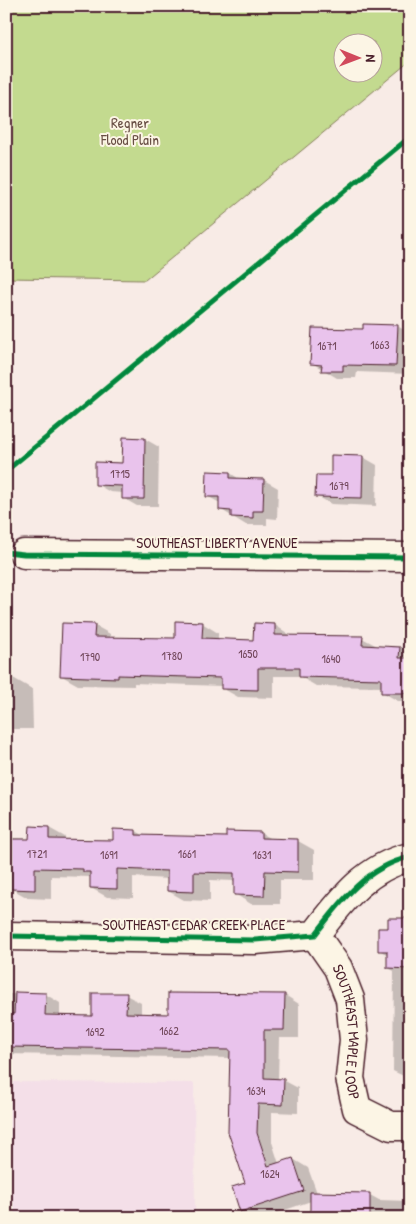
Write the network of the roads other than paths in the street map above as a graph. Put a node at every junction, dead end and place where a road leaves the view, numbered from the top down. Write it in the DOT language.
graph roads {
  1 [pos="24,554"];
  2 [pos="410,557"];
  3 [pos="410,857"];
  4 [pos="315,935"];
  5 [pos="6,936"];
  6 [pos="410,1126"];
  1 -- 2 [label="street, SOUTHEAST LIBERTY AVENUE"];
  3 -- 4 [label="street"];
  4 -- 5 [label="street, SOUTHEAST CEDAR CREEK PLACE"];
  4 -- 6 [label="street, SOUTHEAST MAPLE LOOP"];
}
